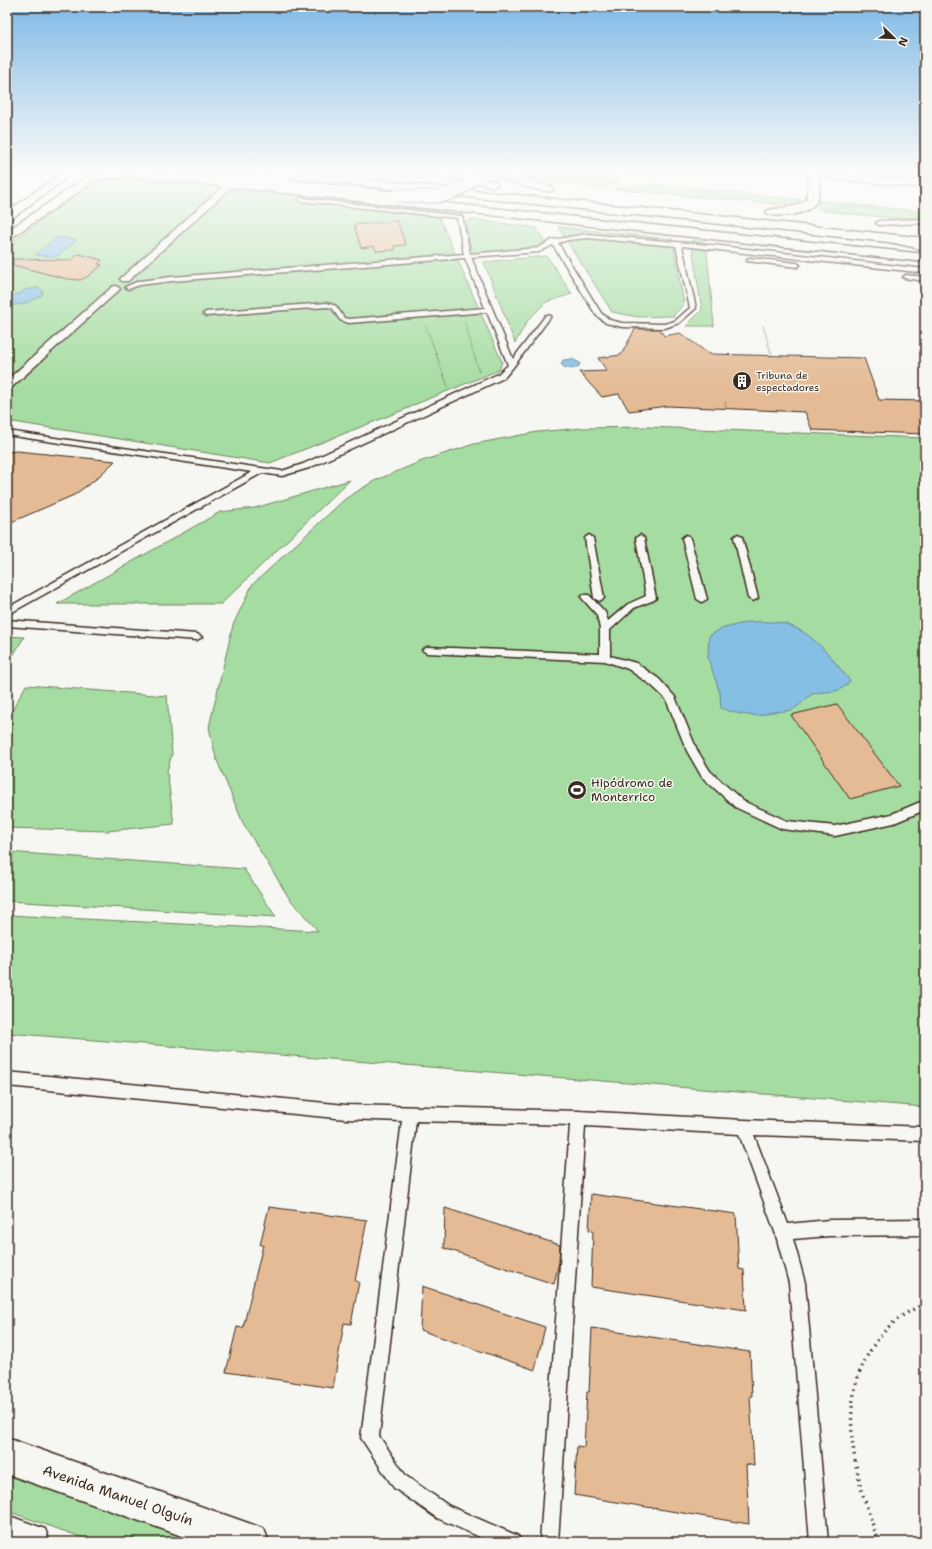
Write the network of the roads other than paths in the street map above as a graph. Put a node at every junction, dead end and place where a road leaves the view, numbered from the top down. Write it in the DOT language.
graph roads {
  1 [pos="166,245"];
  2 [pos="466,245"];
  3 [pos="547,245"];
  4 [pos="557,245"];
  5 [pos="679,245"];
  6 [pos="691,245"];
  7 [pos="805,245"];
  8 [pos="912,245"];
  9 [pos="925,248"];
  10 [pos="468,256"];
  11 [pos="925,258"];
  12 [pos="749,260"];
  13 [pos="803,265"];
  14 [pos="873,265"];
  15 [pos="925,271"];
  16 [pos="874,273"];
  17 [pos="897,276"];
  18 [pos="925,279"];
  19 [pos="126,283"];
  20 [pos="489,310"];
  21 [pos="206,314"];
  22 [pos="548,316"];
  23 [pos="512,365"];
  24 [pos="7,386"];
  25 [pos="7,432"];
  26 [pos="260,471"];
  27 [pos="738,537"];
  28 [pos="589,538"];
  29 [pos="640,538"];
  30 [pos="686,538"];
  31 [pos="586,597"];
  32 [pos="599,598"];
  33 [pos="753,598"];
  34 [pos="702,599"];
  35 [pos="7,612"];
  36 [pos="7,623"];
  37 [pos="605,629"];
  38 [pos="198,637"];
  39 [pos="427,650"];
  40 [pos="605,658"];
  41 [pos="925,805"];
  42 [pos="7,1079"];
  43 [pos="410,1115"];
  44 [pos="578,1118"];
  45 [pos="744,1127"];
  46 [pos="925,1134"];
  47 [pos="925,1227"];
  48 [pos="783,1232"];
  49 [pos="7,1456"];
  50 [pos="7,1533"];
  51 [pos="239,1540"];
  52 [pos="32,1542"];
  53 [pos="512,1542"];
  54 [pos="549,1542"];
  55 [pos="819,1542"];
  1 -- 19 [label="street"];
  2 -- 10 [label="lane"];
  3 -- 10 [label="lane"];
  4 -- 5 [label="lane"];
  6 -- 14 [label="lane"];
  7 -- 11 [label="main road"];
  8 -- 9 [label="lane"];
  10 -- 19 [label="lane"];
  10 -- 20 [label="lane"];
  12 -- 13 [label="lane"];
  14 -- 15 [label="lane"];
  14 -- 16 [label="lane"];
  17 -- 18 [label="lane"];
  19 -- 24 [label="street"];
  20 -- 21 [label="lane"];
  20 -- 23 [label="lane"];
  22 -- 23 [label="lane"];
  23 -- 26 [label="lane"];
  25 -- 26 [label="lane"];
  26 -- 35 [label="lane"];
  27 -- 33 [label="lane"];
  28 -- 32 [label="lane"];
  29 -- 37 [label="lane"];
  30 -- 34 [label="lane"];
  31 -- 37 [label="lane"];
  36 -- 38 [label="lane"];
  37 -- 40 [label="lane"];
  39 -- 40 [label="lane"];
  40 -- 41 [label="lane"];
  42 -- 43 [label="lane"];
  43 -- 44 [label="lane"];
  43 -- 53 [label="lane"];
  44 -- 45 [label="lane"];
  44 -- 54 [label="lane"];
  45 -- 46 [label="lane"];
  45 -- 48 [label="lane"];
  47 -- 48 [label="lane"];
  48 -- 55 [label="lane"];
  49 -- 51 [label="main road, Avenida Manuel Olguín"];
  50 -- 52 [label="main road"];
}
